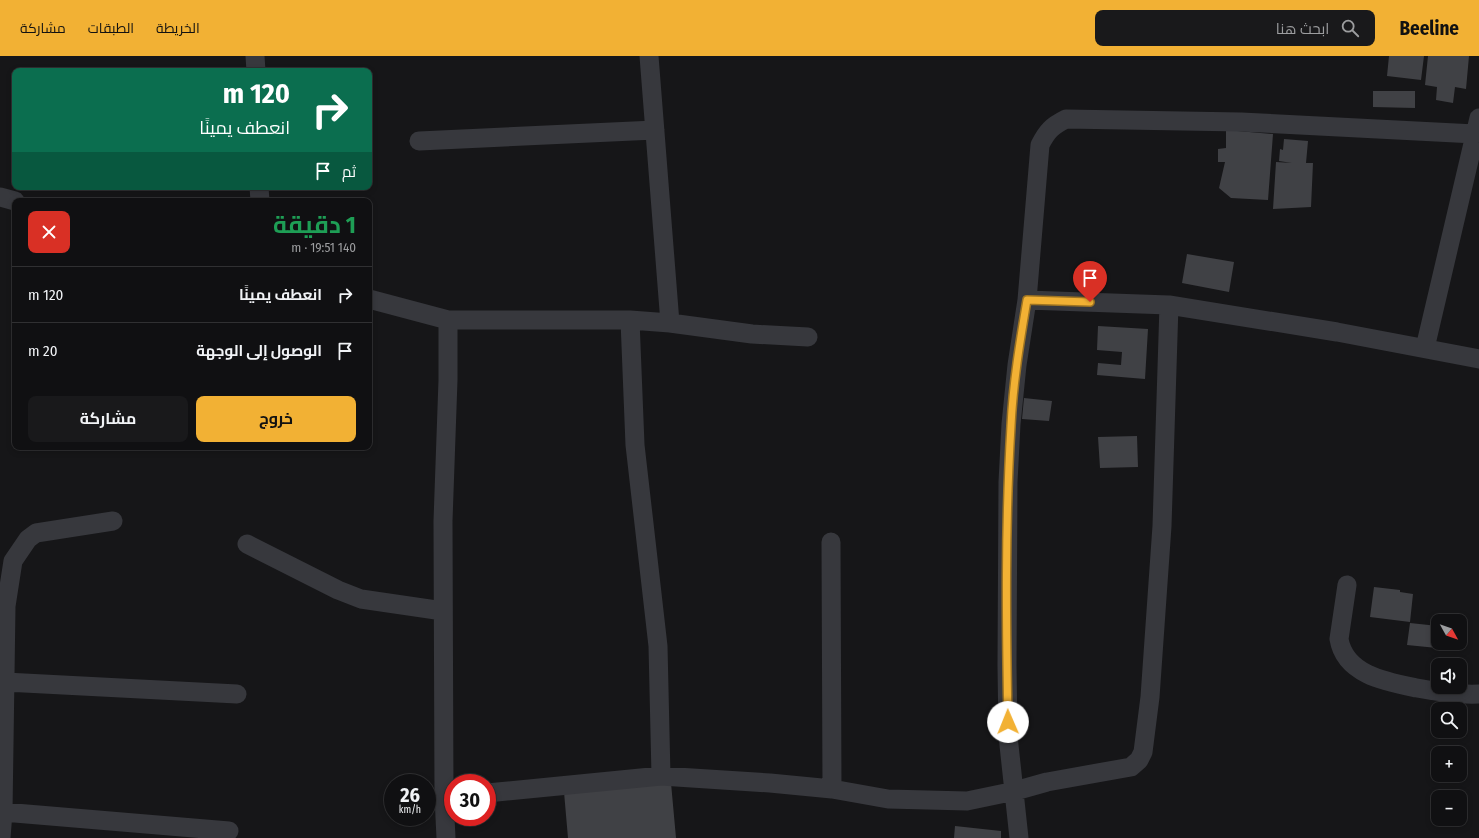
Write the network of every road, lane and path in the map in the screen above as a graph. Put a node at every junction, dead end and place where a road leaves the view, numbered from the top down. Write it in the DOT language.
graph roads {
  1 [pos="255,56"];
  2 [pos="649,56"];
  3 [pos="256,68"];
  4 [pos="1477,126"];
  5 [pos="655,130"];
  6 [pos="419,141"];
  7 [pos="0,198"];
  8 [pos="12,201"];
  9 [pos="372,299"];
  10 [pos="1027,300"];
  11 [pos="1169,306"];
  12 [pos="448,320"];
  13 [pos="630,320"];
  14 [pos="670,323"];
  15 [pos="808,336"];
  16 [pos="1425,348"];
  17 [pos="1479,359"];
  18 [pos="113,522"];
  19 [pos="831,542"];
  20 [pos="247,544"];
  21 [pos="1347,585"];
  22 [pos="443,611"];
  23 [pos="5,682"];
  24 [pos="237,694"];
  25 [pos="1479,694"];
  26 [pos="447,774"];
  27 [pos="661,776"];
  28 [pos="832,789"];
  29 [pos="1014,791"];
  30 [pos="496,792"];
  31 [pos="3,812"];
  32 [pos="447,826"];
  33 [pos="229,831"];
  34 [pos="1,838"];
  35 [pos="446,838"];
  36 [pos="1019,838"];
  1 -- 3 [label="street"];
  2 -- 5 [label="street"];
  4 -- 10 [label="street"];
  4 -- 16 [label="street"];
  5 -- 6 [label="street"];
  5 -- 14 [label="street"];
  7 -- 8 [label="street"];
  9 -- 12 [label="street"];
  10 -- 11 [label="street"];
  10 -- 29 [label="street"];
  11 -- 16 [label="street"];
  11 -- 29 [label="street"];
  12 -- 13 [label="street"];
  12 -- 22 [label="street"];
  13 -- 14 [label="street"];
  13 -- 27 [label="street"];
  14 -- 15 [label="street"];
  16 -- 17 [label="street"];
  18 -- 23 [label="street"];
  19 -- 28 [label="street"];
  20 -- 22 [label="street"];
  21 -- 25 [label="street"];
  22 -- 26 [label="street"];
  23 -- 24 [label="street"];
  23 -- 31 [label="street"];
  27 -- 28 [label="street"];
  27 -- 30 [label="street"];
  28 -- 29 [label="street"];
  29 -- 36 [label="street"];
  31 -- 33 [label="street"];
  31 -- 34 [label="street"];
  32 -- 35 [label="street"];
}
